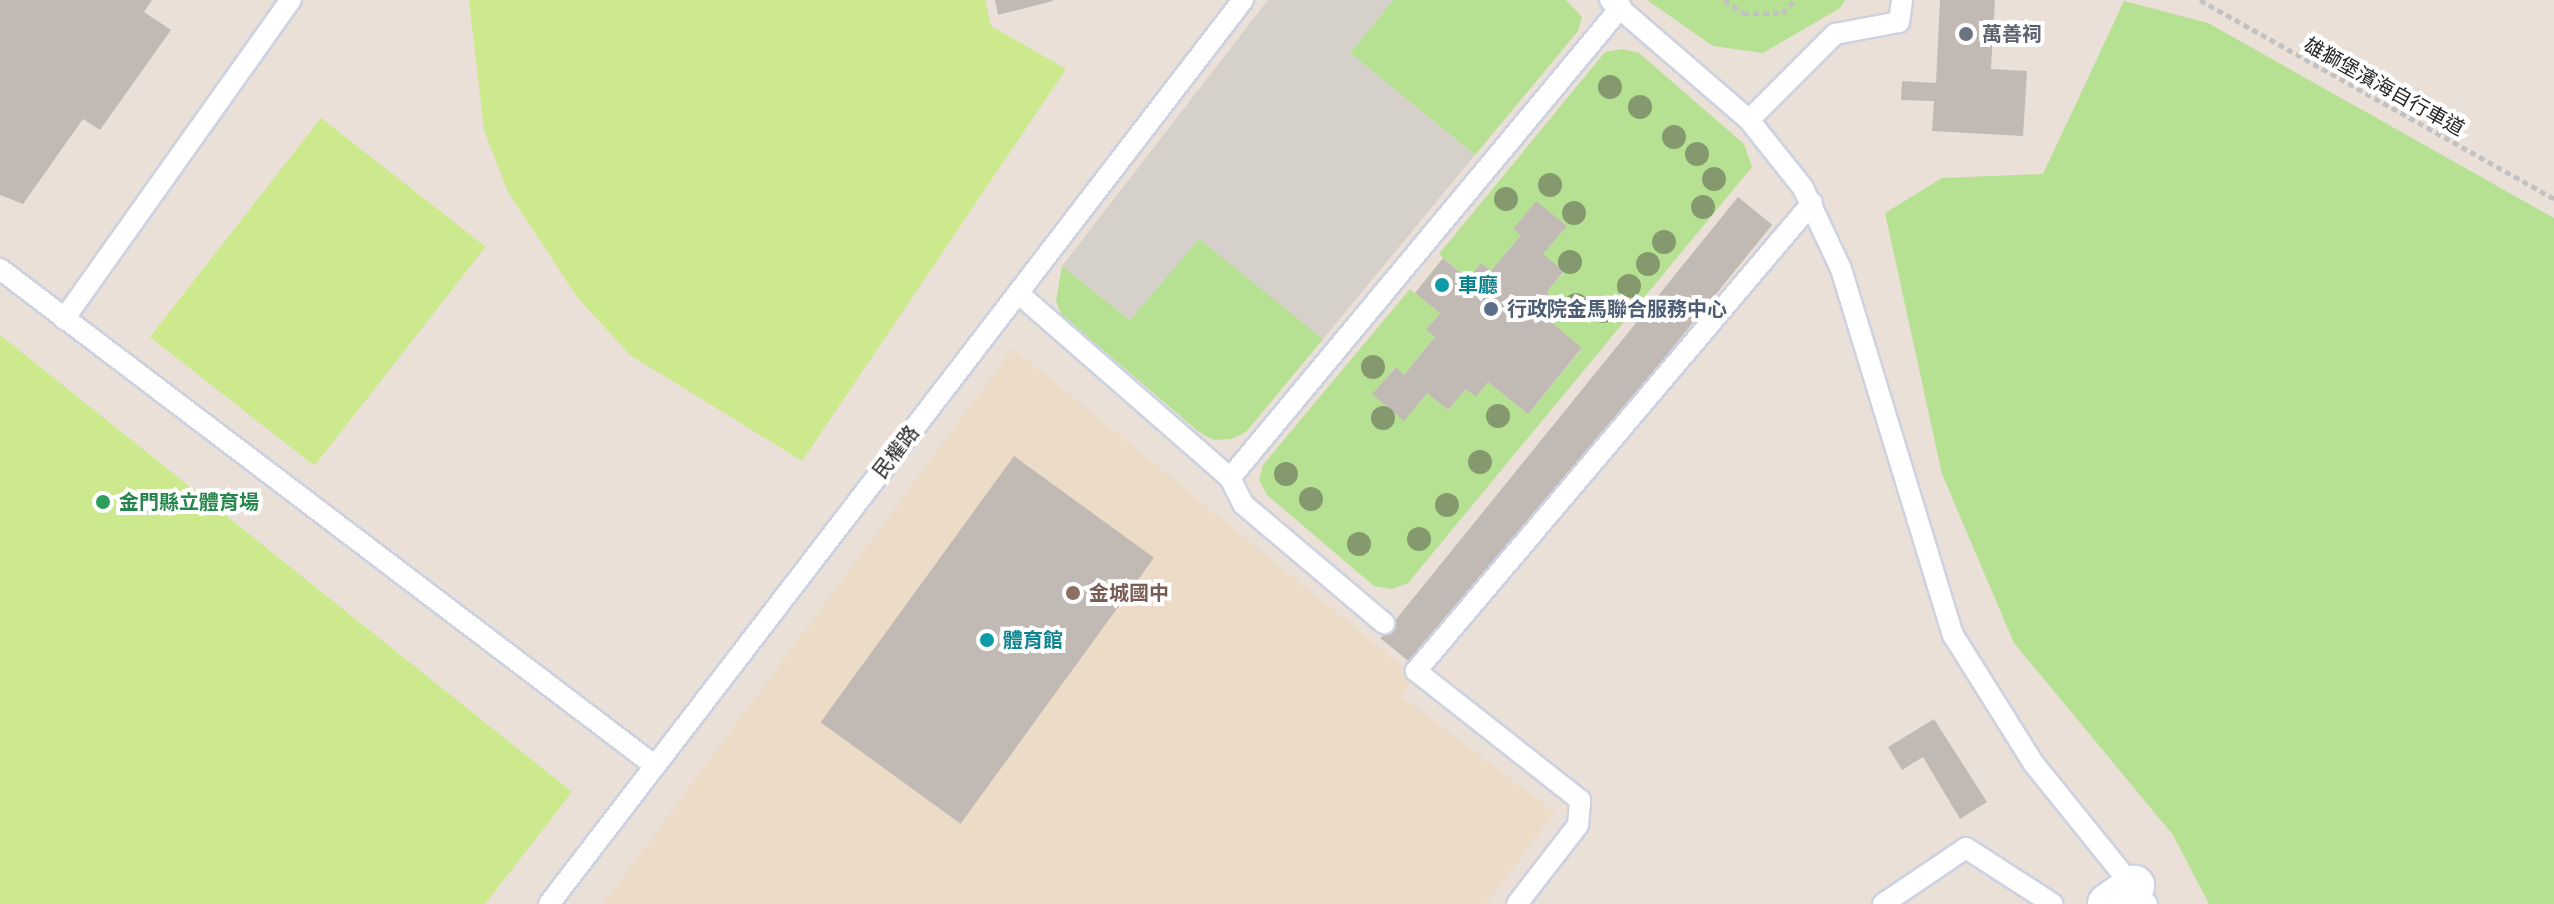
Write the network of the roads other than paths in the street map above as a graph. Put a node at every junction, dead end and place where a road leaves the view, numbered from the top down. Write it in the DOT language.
graph roads {
  1 [pos="291,0"];
  2 [pos="1243,0"];
  3 [pos="1902,0"];
  4 [pos="1616,4"];
  5 [pos="1749,120"];
  6 [pos="1812,203"];
  7 [pos="0,269"];
  8 [pos="1018,293"];
  9 [pos="64,319"];
  10 [pos="1230,478"];
  11 [pos="1384,623"];
  12 [pos="654,765"];
  13 [pos="2129,898"];
  14 [pos="549,904"];
  15 [pos="1517,904"];
  16 [pos="1883,904"];
  17 [pos="2053,904"];
  1 -- 9 [label="lane"];
  2 -- 8 [label="lane, 民權路"];
  3 -- 5 [label="lane"];
  4 -- 5 [label="lane"];
  4 -- 10 [label="lane"];
  5 -- 6 [label="lane"];
  6 -- 13 [label="lane"];
  6 -- 15 [label="lane"];
  7 -- 9 [label="lane"];
  8 -- 10 [label="lane"];
  8 -- 12 [label="lane, 民權路"];
  9 -- 12 [label="lane"];
  10 -- 11 [label="lane"];
  12 -- 14 [label="lane, 民權路"];
  16 -- 17 [label="lane"];
}
